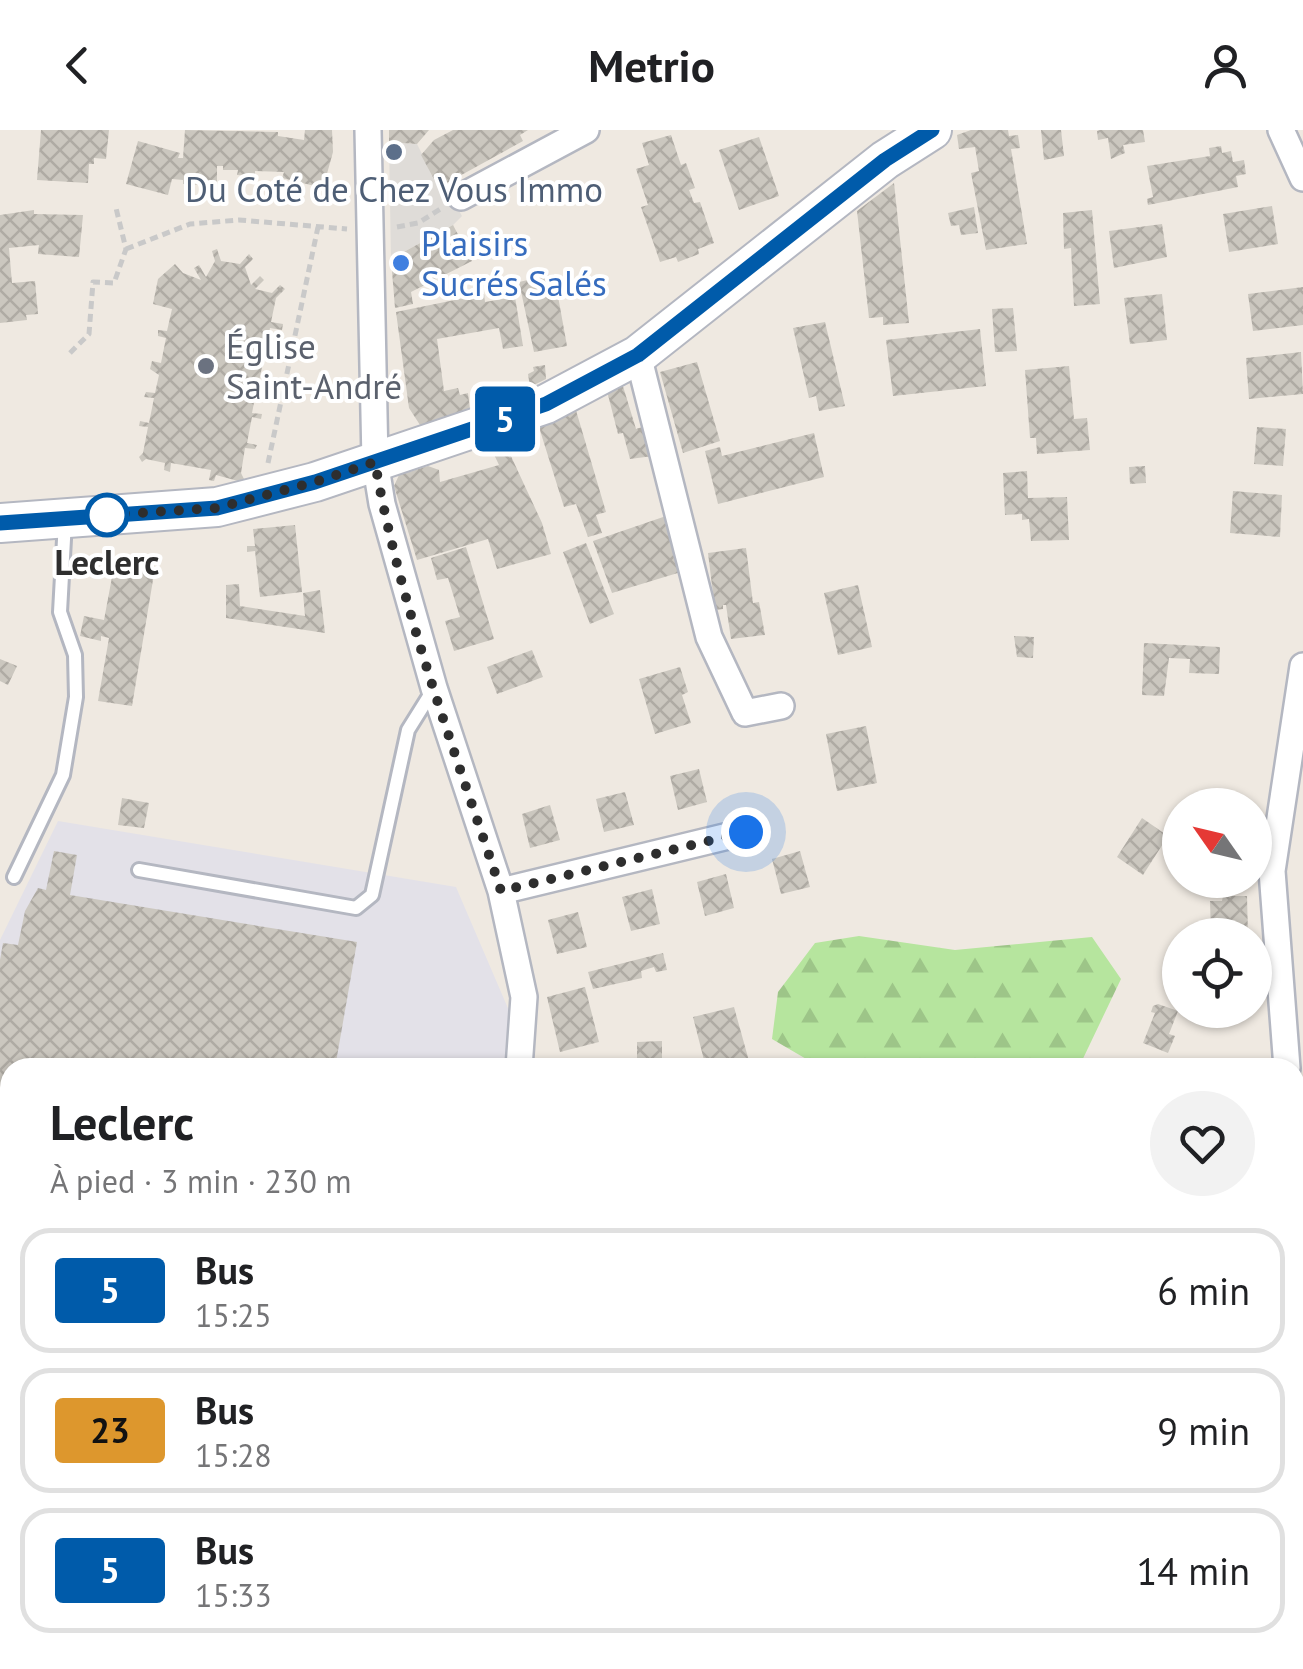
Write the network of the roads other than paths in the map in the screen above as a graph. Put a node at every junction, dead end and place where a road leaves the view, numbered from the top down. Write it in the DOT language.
graph roads {
  1 [pos="368,130"];
  2 [pos="586,130"];
  3 [pos="932,130"];
  4 [pos="1280,130"];
  5 [pos="1303,178"];
  6 [pos="458,199"];
  7 [pos="638,355"];
  8 [pos="375,462"];
  9 [pos="65,518"];
  10 [pos="0,523"];
  11 [pos="1303,666"];
  12 [pos="434,688"];
  13 [pos="781,706"];
  14 [pos="1296,739"];
  15 [pos="746,832"];
  16 [pos="138,870"];
  17 [pos="14,877"];
  18 [pos="501,891"];
  19 [pos="521,1058"];
  20 [pos="1286,1058"];
  1 -- 8 [label="street"];
  2 -- 6 [label="street"];
  3 -- 7 [label="street"];
  4 -- 5 [label="street"];
  7 -- 8 [label="street"];
  7 -- 13 [label="street"];
  8 -- 9 [label="street"];
  8 -- 12 [label="street"];
  9 -- 10 [label="street"];
  9 -- 17 [label="lane"];
  11 -- 14 [label="street"];
  12 -- 16 [label="lane"];
  12 -- 18 [label="street"];
  14 -- 20 [label="street"];
  15 -- 18 [label="street"];
  18 -- 19 [label="street"];
}
